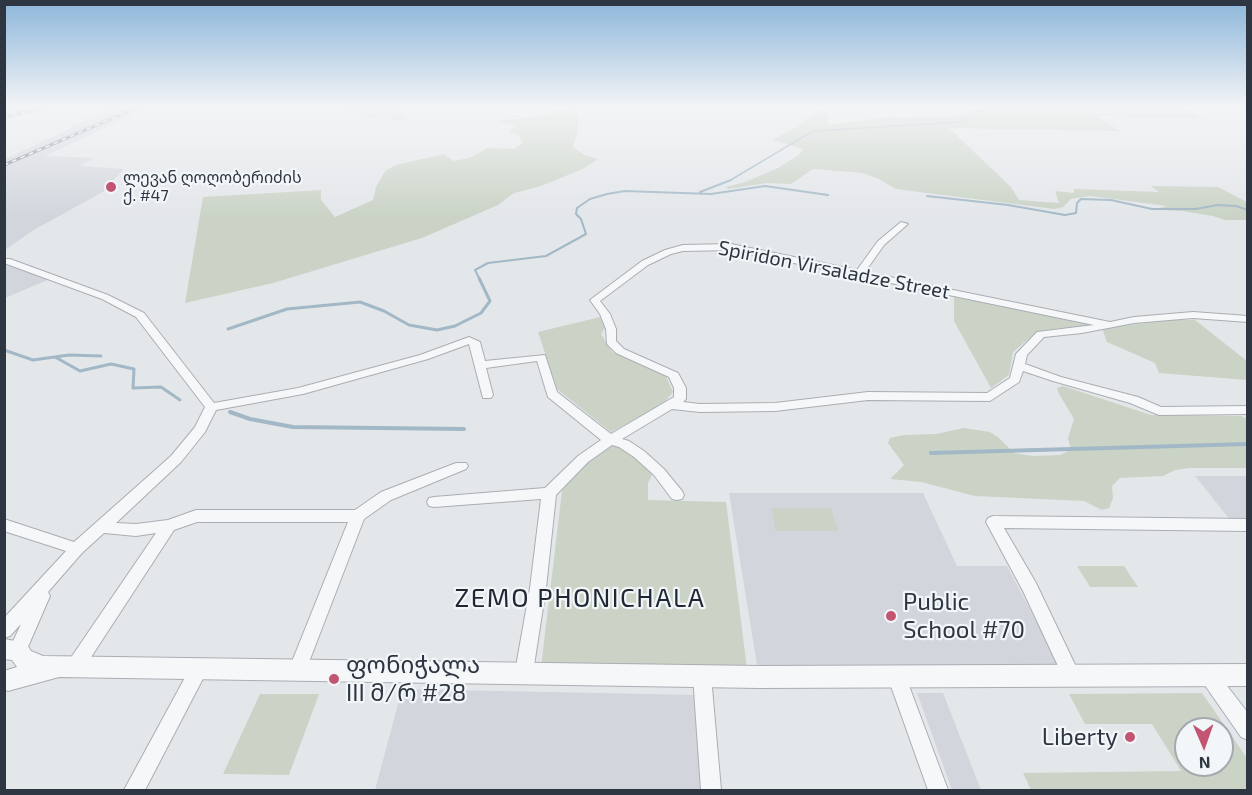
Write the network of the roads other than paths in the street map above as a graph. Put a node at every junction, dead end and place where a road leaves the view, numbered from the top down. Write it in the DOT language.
graph roads {
  1 [pos="904,224"];
  2 [pos="7,261"];
  3 [pos="859,273"];
  4 [pos="1248,319"];
  5 [pos="1111,325"];
  6 [pos="480,365"];
  7 [pos="1020,366"];
  8 [pos="487,395"];
  9 [pos="672,405"];
  10 [pos="211,407"];
  11 [pos="1248,410"];
  12 [pos="610,440"];
  13 [pos="461,466"];
  14 [pos="549,493"];
  15 [pos="677,495"];
  16 [pos="434,502"];
  17 [pos="357,516"];
  18 [pos="4,525"];
  19 [pos="1248,525"];
  20 [pos="169,526"];
  21 [pos="101,527"];
  22 [pos="77,549"];
  23 [pos="50,582"];
  24 [pos="4,631"];
  25 [pos="15,652"];
  26 [pos="76,665"];
  27 [pos="200,668"];
  28 [pos="298,669"];
  29 [pos="524,672"];
  30 [pos="896,675"];
  31 [pos="1071,675"];
  32 [pos="1208,675"];
  33 [pos="1248,675"];
  34 [pos="702,676"];
  35 [pos="6,681"];
  36 [pos="1248,730"];
  37 [pos="134,790"];
  38 [pos="711,790"];
  39 [pos="938,790"];
  1 -- 3 [label="street"];
  2 -- 10 [label="street"];
  3 -- 5 [label="street, Spiridon Virsaladze Street"];
  3 -- 9 [label="street, Spiridon Virsaladze Street"];
  4 -- 5 [label="street, Spiridon Virsaladze Street"];
  5 -- 7 [label="street"];
  6 -- 8 [label="street"];
  6 -- 10 [label="street"];
  6 -- 12 [label="street"];
  7 -- 9 [label="street"];
  7 -- 11 [label="street"];
  9 -- 12 [label="street"];
  10 -- 21 [label="street"];
  12 -- 14 [label="street"];
  12 -- 15 [label="street"];
  13 -- 17 [label="street"];
  14 -- 16 [label="street"];
  14 -- 29 [label="street"];
  17 -- 20 [label="street"];
  17 -- 28 [label="street"];
  18 -- 22 [label="street"];
  19 -- 31 [label="street"];
  20 -- 21 [label="street"];
  20 -- 26 [label="street"];
  21 -- 22 [label="street"];
  22 -- 23 [label="street"];
  23 -- 24 [label="street"];
  23 -- 25 [label="street"];
  25 -- 26 [label="street"];
  25 -- 35 [label="street"];
  26 -- 27 [label="street"];
  26 -- 35 [label="street"];
  27 -- 28 [label="street"];
  27 -- 37 [label="street"];
  28 -- 29 [label="street"];
  29 -- 34 [label="street"];
  30 -- 31 [label="street"];
  30 -- 34 [label="street"];
  30 -- 39 [label="street"];
  31 -- 32 [label="street"];
  32 -- 33 [label="street"];
  32 -- 36 [label="street"];
  34 -- 38 [label="street"];
}
